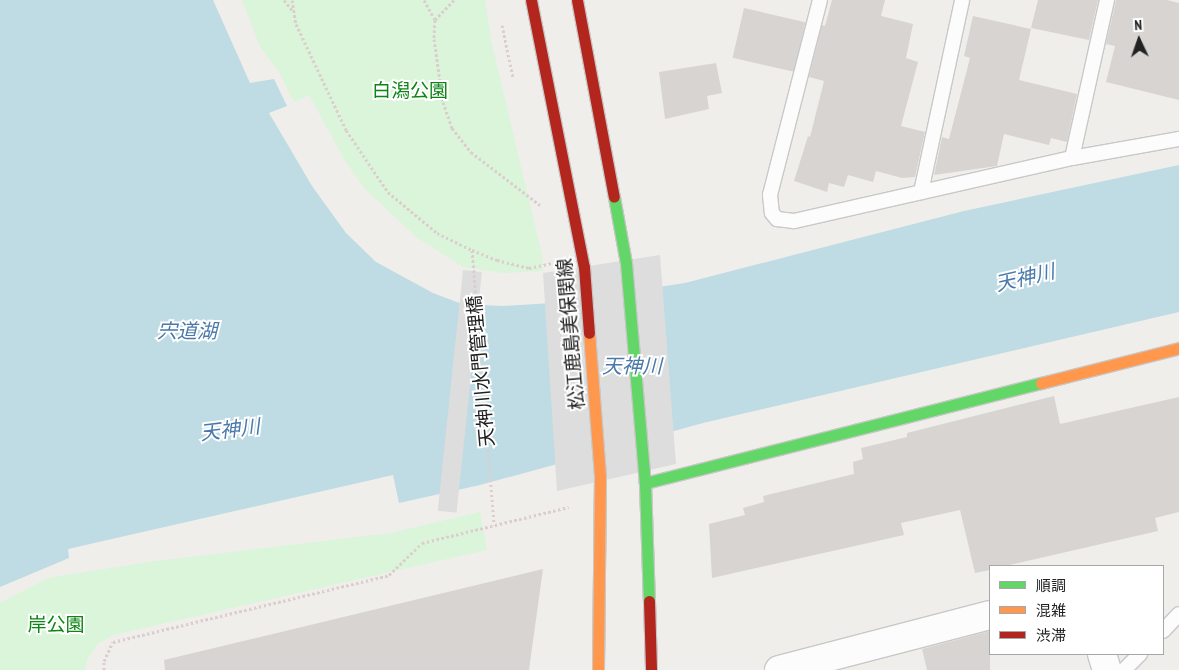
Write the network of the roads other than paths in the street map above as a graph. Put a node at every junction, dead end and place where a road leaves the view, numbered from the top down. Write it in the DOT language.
graph roads {
  1 [pos="531,0"];
  2 [pos="577,0"];
  3 [pos="820,0"];
  4 [pos="962,0"];
  5 [pos="1107,0"];
  6 [pos="1179,139"];
  7 [pos="1072,158"];
  8 [pos="920,192"];
  9 [pos="1179,348"];
  10 [pos="645,483"];
  11 [pos="1179,614"];
  12 [pos="989,615"];
  13 [pos="1164,630"];
  14 [pos="1102,655"];
  15 [pos="1139,655"];
  16 [pos="598,670"];
  17 [pos="651,670"];
  18 [pos="779,670"];
  19 [pos="1107,670"];
  20 [pos="1124,670"];
  1 -- 16 [label="main road, 松江鹿島美保関線"];
  2 -- 10 [label="main road"];
  3 -- 8 [label="lane"];
  4 -- 8 [label="lane"];
  5 -- 7 [label="lane"];
  6 -- 7 [label="lane"];
  7 -- 8 [label="lane"];
  9 -- 10 [label="main road"];
  10 -- 17 [label="main road"];
  11 -- 13 [label="lane"];
  12 -- 18 [label="street"];
  14 -- 19 [label="street"];
  15 -- 20 [label="lane"];
}
